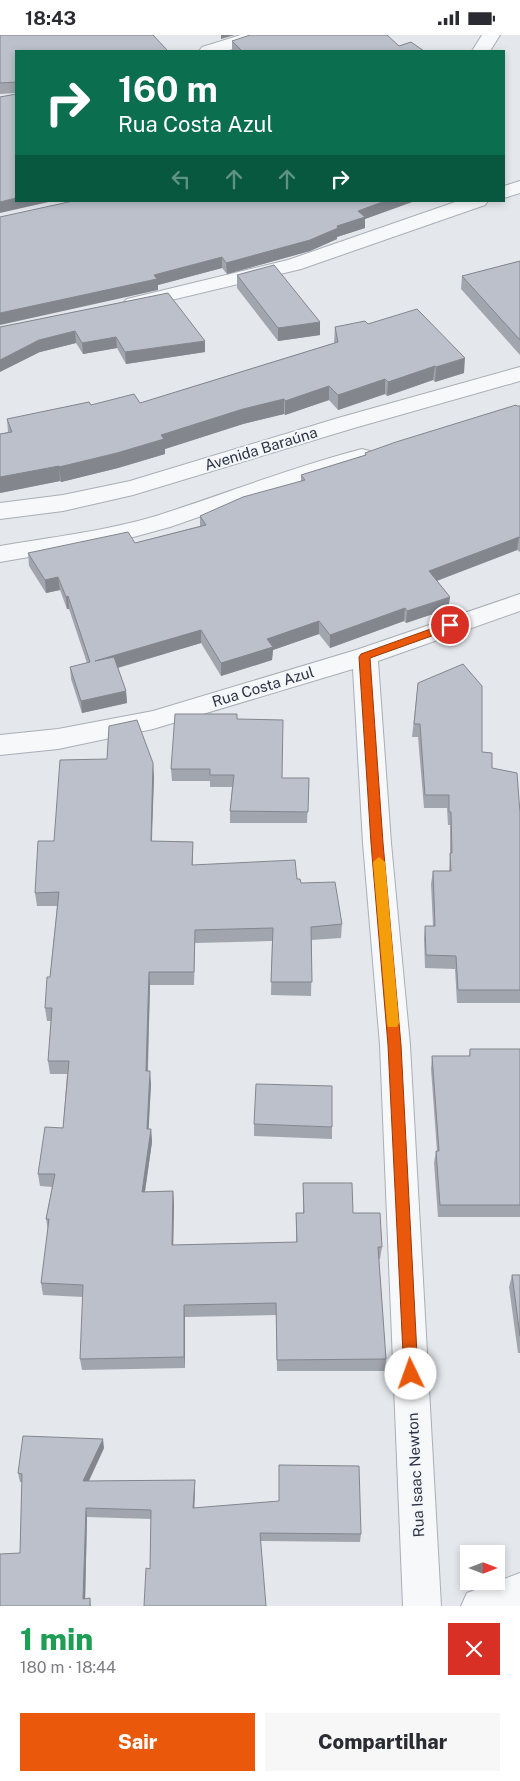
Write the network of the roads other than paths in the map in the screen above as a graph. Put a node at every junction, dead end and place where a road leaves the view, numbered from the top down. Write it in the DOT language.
graph roads {
  1 [pos="260,35"];
  2 [pos="492,35"];
  3 [pos="211,50"];
  4 [pos="482,50"];
  5 [pos="520,187"];
  6 [pos="505,192"];
  7 [pos="475,202"];
  8 [pos="112,307"];
  9 [pos="520,374"];
  10 [pos="381,450"];
  11 [pos="0,511"];
  12 [pos="0,554"];
  13 [pos="520,602"];
  14 [pos="365,657"];
  15 [pos="0,745"];
  16 [pos="520,1592"];
  17 [pos="422,1606"];
  18 [pos="480,1606"];
  1 -- 3 [label="street"];
  2 -- 4 [label="street"];
  5 -- 6 [label="street"];
  7 -- 8 [label="street"];
  9 -- 11 [label="street, Avenida Baraúna"];
  10 -- 12 [label="street"];
  13 -- 14 [label="street, Rua Costa Azul"];
  14 -- 15 [label="street, Rua Costa Azul"];
  14 -- 17 [label="street, Rua Isaac Newton"];
  16 -- 18 [label="street"];
}
